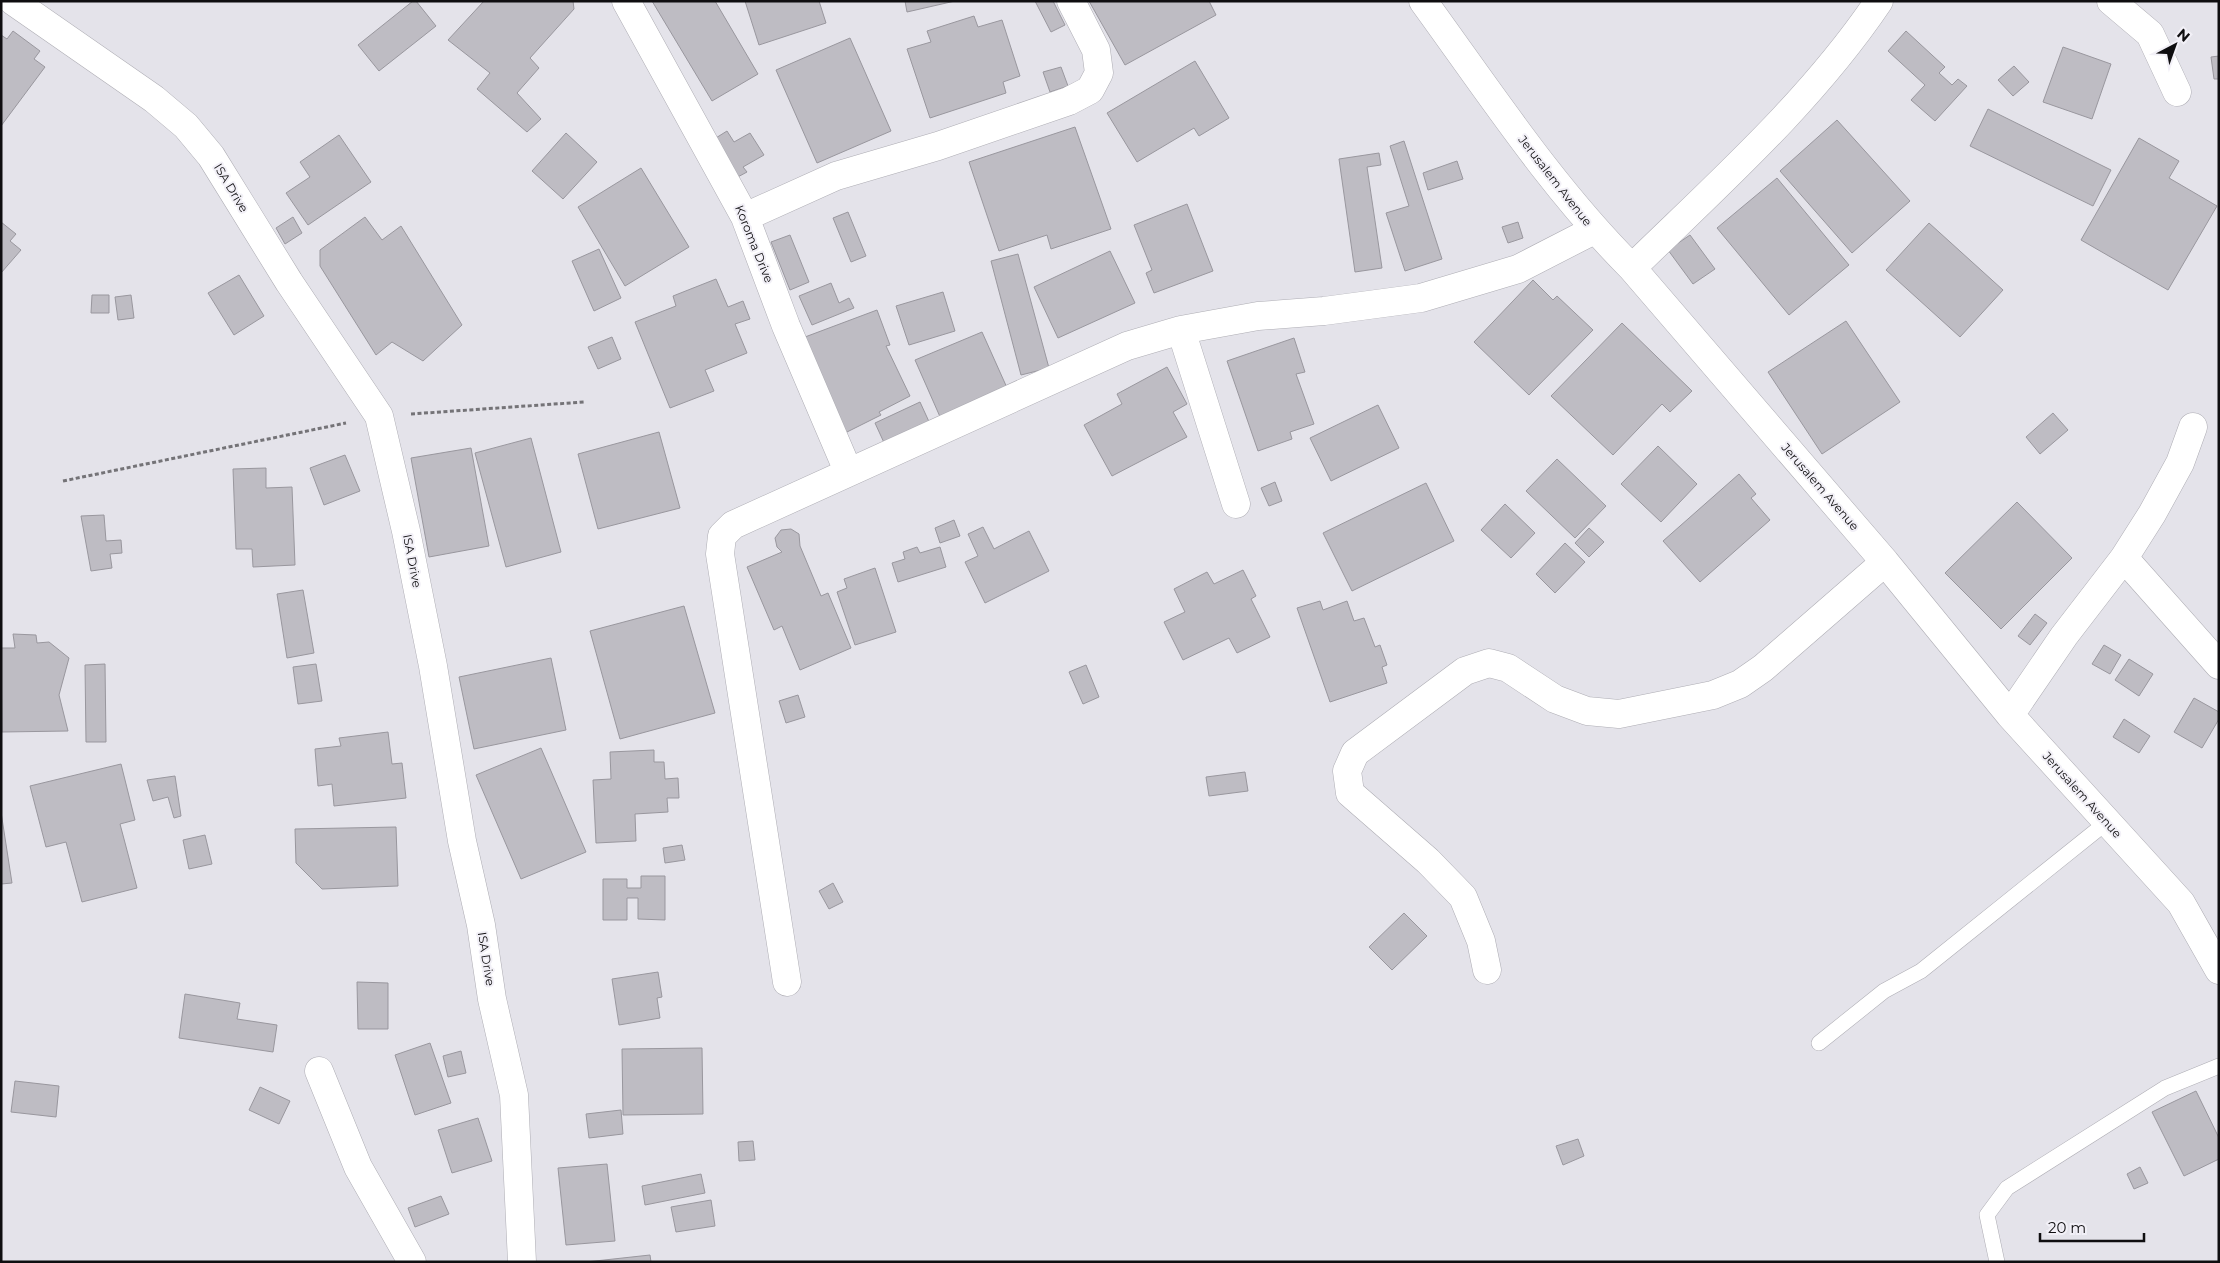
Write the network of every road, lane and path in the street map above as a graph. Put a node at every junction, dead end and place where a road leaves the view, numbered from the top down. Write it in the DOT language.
graph roads {
  1 [pos="13,1"];
  2 [pos="626,1"];
  3 [pos="1071,1"];
  4 [pos="1423,1"];
  5 [pos="1879,1"];
  6 [pos="2111,1"];
  7 [pos="2177,92"];
  8 [pos="746,216"];
  9 [pos="1594,230"];
  10 [pos="1632,268"];
  11 [pos="1181,330"];
  12 [pos="584,402"];
  13 [pos="379,416"];
  14 [pos="2193,428"];
  15 [pos="848,471"];
  16 [pos="63,482"];
  17 [pos="1236,504"];
  18 [pos="2124,558"];
  19 [pos="1885,562"];
  20 [pos="2219,665"];
  21 [pos="2010,715"];
  22 [pos="2107,822"];
  23 [pos="2217,964"];
  24 [pos="1487,970"];
  25 [pos="787,982"];
  26 [pos="1819,1043"];
  27 [pos="2219,1066"];
  28 [pos="319,1071"];
  29 [pos="412,1262"];
  30 [pos="522,1262"];
  31 [pos="1997,1262"];
  1 -- 13 [label="street, ISA Drive"];
  2 -- 8 [label="street, Koroma Drive"];
  3 -- 8 [label="street"];
  4 -- 9 [label="street, Jerusalem Avenue"];
  5 -- 10 [label="street"];
  6 -- 7 [label="street"];
  8 -- 15 [label="street, Koroma Drive"];
  9 -- 10 [label="street, Jerusalem Avenue"];
  9 -- 11 [label="street"];
  10 -- 19 [label="street, Jerusalem Avenue"];
  11 -- 15 [label="street"];
  11 -- 17 [label="street"];
  12 -- 13 [label="path"];
  13 -- 16 [label="path"];
  13 -- 30 [label="street, ISA Drive"];
  14 -- 18 [label="street"];
  15 -- 25 [label="street"];
  18 -- 20 [label="street"];
  18 -- 21 [label="street"];
  19 -- 21 [label="street, Jerusalem Avenue"];
  19 -- 24 [label="street"];
  21 -- 22 [label="street, Jerusalem Avenue"];
  22 -- 23 [label="street, Jerusalem Avenue"];
  22 -- 26 [label="lane"];
  27 -- 31 [label="lane"];
  28 -- 29 [label="street"];
}
